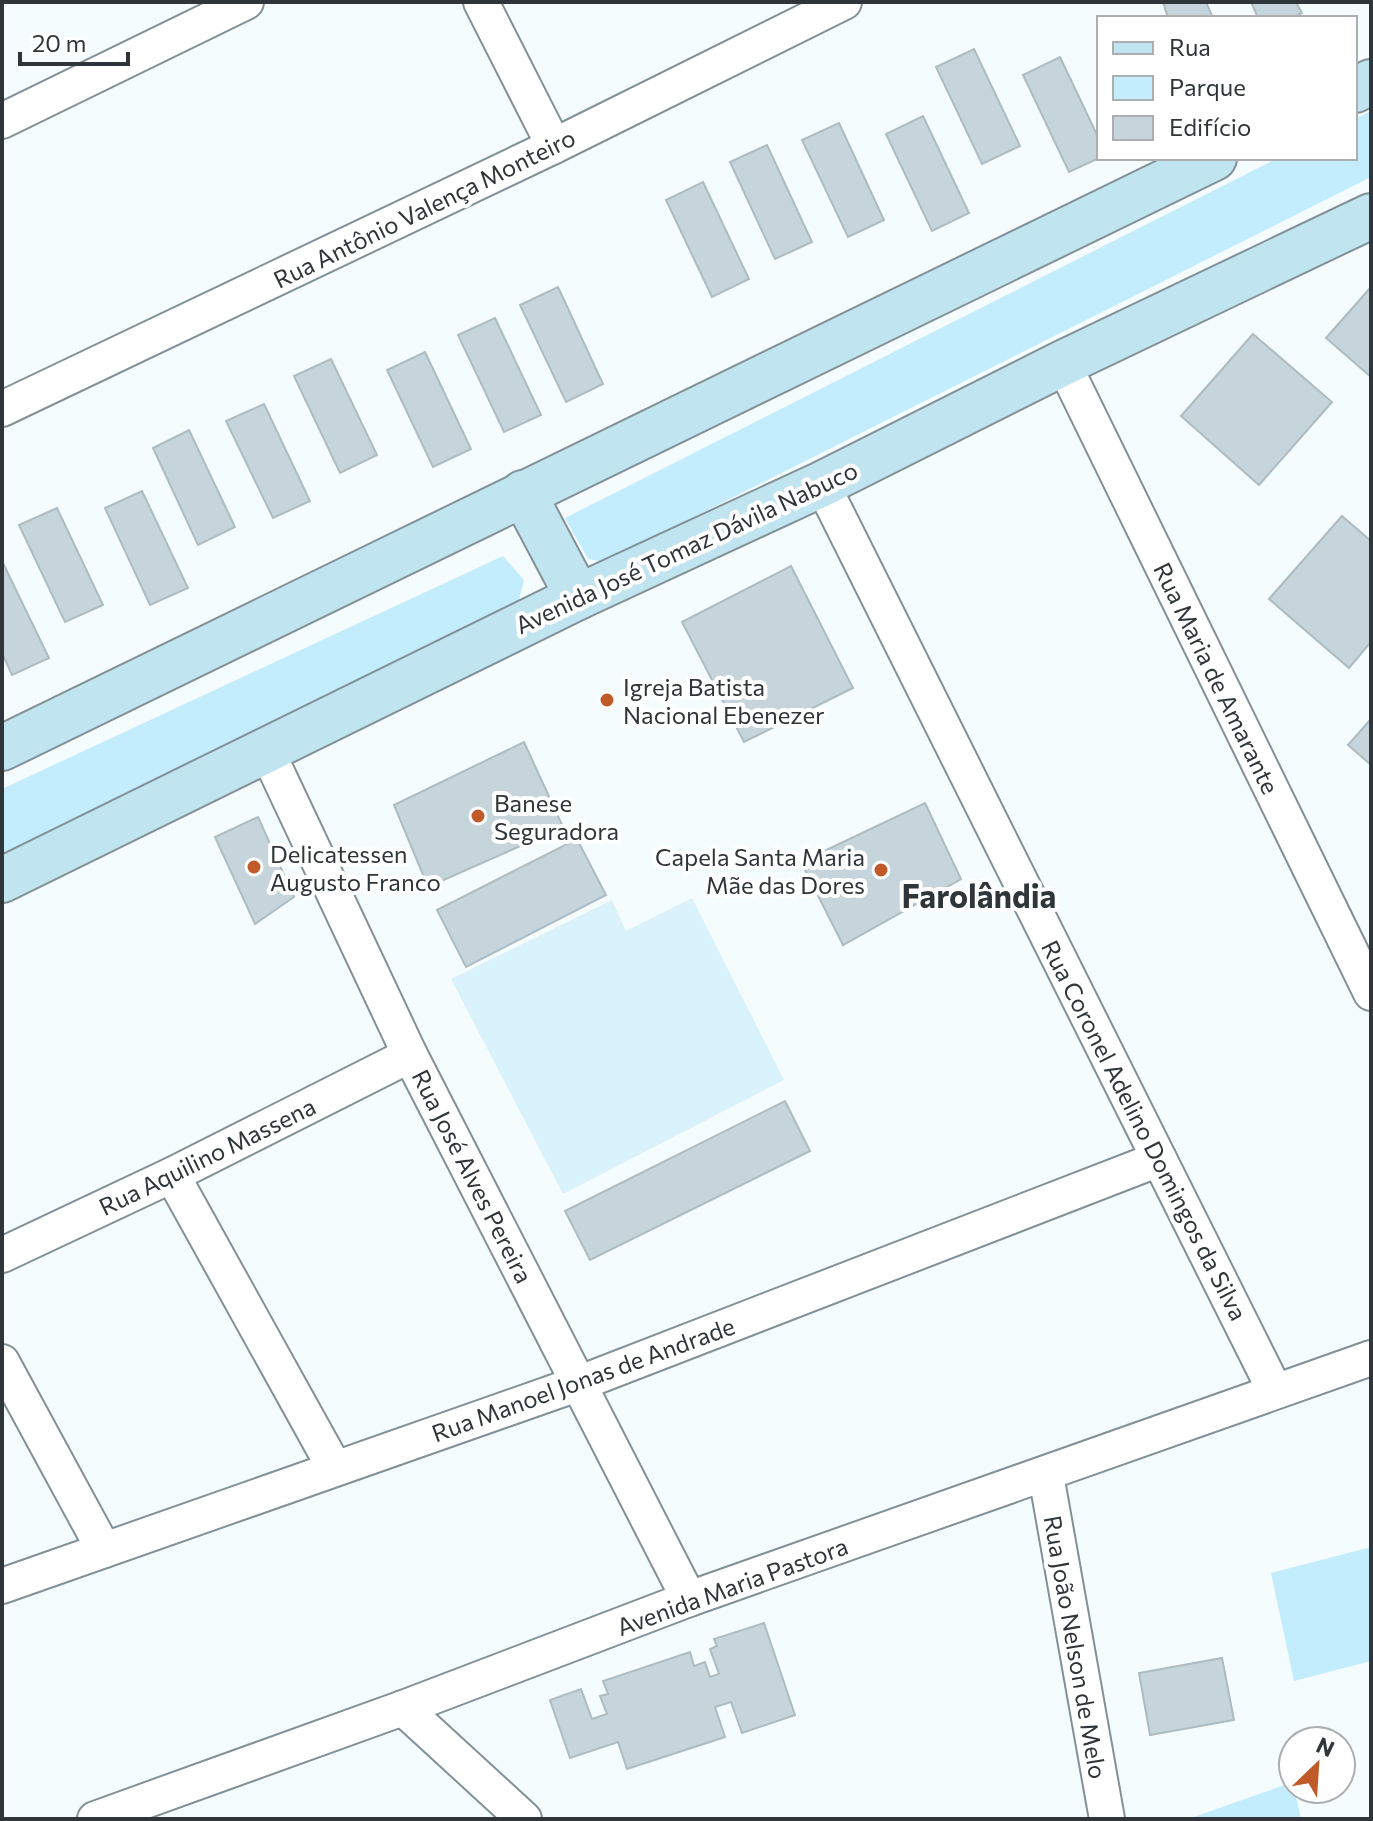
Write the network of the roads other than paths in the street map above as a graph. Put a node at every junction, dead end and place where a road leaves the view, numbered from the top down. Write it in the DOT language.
graph roads {
  1 [pos="246,2"];
  2 [pos="481,2"];
  3 [pos="844,2"];
  4 [pos="203,12"];
  5 [pos="784,16"];
  6 [pos="2,121"];
  7 [pos="554,146"];
  8 [pos="1210,160"];
  9 [pos="1371,216"];
  10 [pos="1063,363"];
  11 [pos="2,409"];
  12 [pos="822,484"];
  13 [pos="523,493"];
  14 [pos="578,597"];
  15 [pos="2,748"];
  16 [pos="266,749"];
  17 [pos="2,880"];
  18 [pos="1371,993"];
  19 [pos="410,1055"];
  20 [pos="1159,1159"];
  21 [pos="172,1175"];
  22 [pos="2,1255"];
  23 [pos="2,1362"];
  24 [pos="1369,1368"];
  25 [pos="580,1383"];
  26 [pos="1275,1391"];
  27 [pos="334,1467"];
  28 [pos="1046,1475"];
  29 [pos="104,1550"];
  30 [pos="2,1586"];
  31 [pos="689,1599"];
  32 [pos="403,1708"];
  33 [pos="95,1819"];
  34 [pos="524,1819"];
  35 [pos="1107,1819"];
  1 -- 4 [label="street"];
  2 -- 7 [label="street"];
  3 -- 5 [label="street, Rua Antônio Valença Monteiro"];
  4 -- 6 [label="street"];
  5 -- 7 [label="street, Rua Antônio Valença Monteiro"];
  7 -- 11 [label="street, Rua Antônio Valença Monteiro"];
  8 -- 13 [label="main road"];
  9 -- 10 [label="main road, Avenida José Tomaz Dávila Nabuco"];
  10 -- 12 [label="main road, Avenida José Tomaz Dávila Nabuco"];
  10 -- 18 [label="street, Rua Maria de Amarante"];
  12 -- 14 [label="main road, Avenida José Tomaz Dávila Nabuco"];
  12 -- 20 [label="street, Rua Coronel Adelino Domingos da Silva"];
  13 -- 14 [label="main road"];
  13 -- 15 [label="main road"];
  14 -- 16 [label="main road, Avenida José Tomaz Dávila Nabuco"];
  16 -- 17 [label="main road, Avenida José Tomaz Dávila Nabuco"];
  16 -- 19 [label="street, Rua José Alves Pereira"];
  19 -- 21 [label="street, Rua Aquilino Massena"];
  19 -- 25 [label="street, Rua José Alves Pereira"];
  20 -- 25 [label="street, Rua Manoel Jonas de Andrade"];
  20 -- 26 [label="street, Rua Coronel Adelino Domingos da Silva"];
  21 -- 22 [label="street, Rua Aquilino Massena"];
  21 -- 27 [label="street"];
  23 -- 29 [label="street"];
  24 -- 26 [label="street, Avenida Maria Pastora"];
  25 -- 27 [label="street, Rua Manoel Jonas de Andrade"];
  25 -- 31 [label="street, Rua José Alves Pereira"];
  26 -- 28 [label="street, Avenida Maria Pastora"];
  27 -- 29 [label="street, Rua Manoel Jonas de Andrade"];
  28 -- 31 [label="street, Avenida Maria Pastora"];
  28 -- 35 [label="street, Rua João Nelson de Melo"];
  29 -- 30 [label="street, Rua Manoel Jonas de Andrade"];
  31 -- 32 [label="street, Avenida Maria Pastora"];
  32 -- 33 [label="street, Avenida Maria Pastora"];
  32 -- 34 [label="street"];
}
